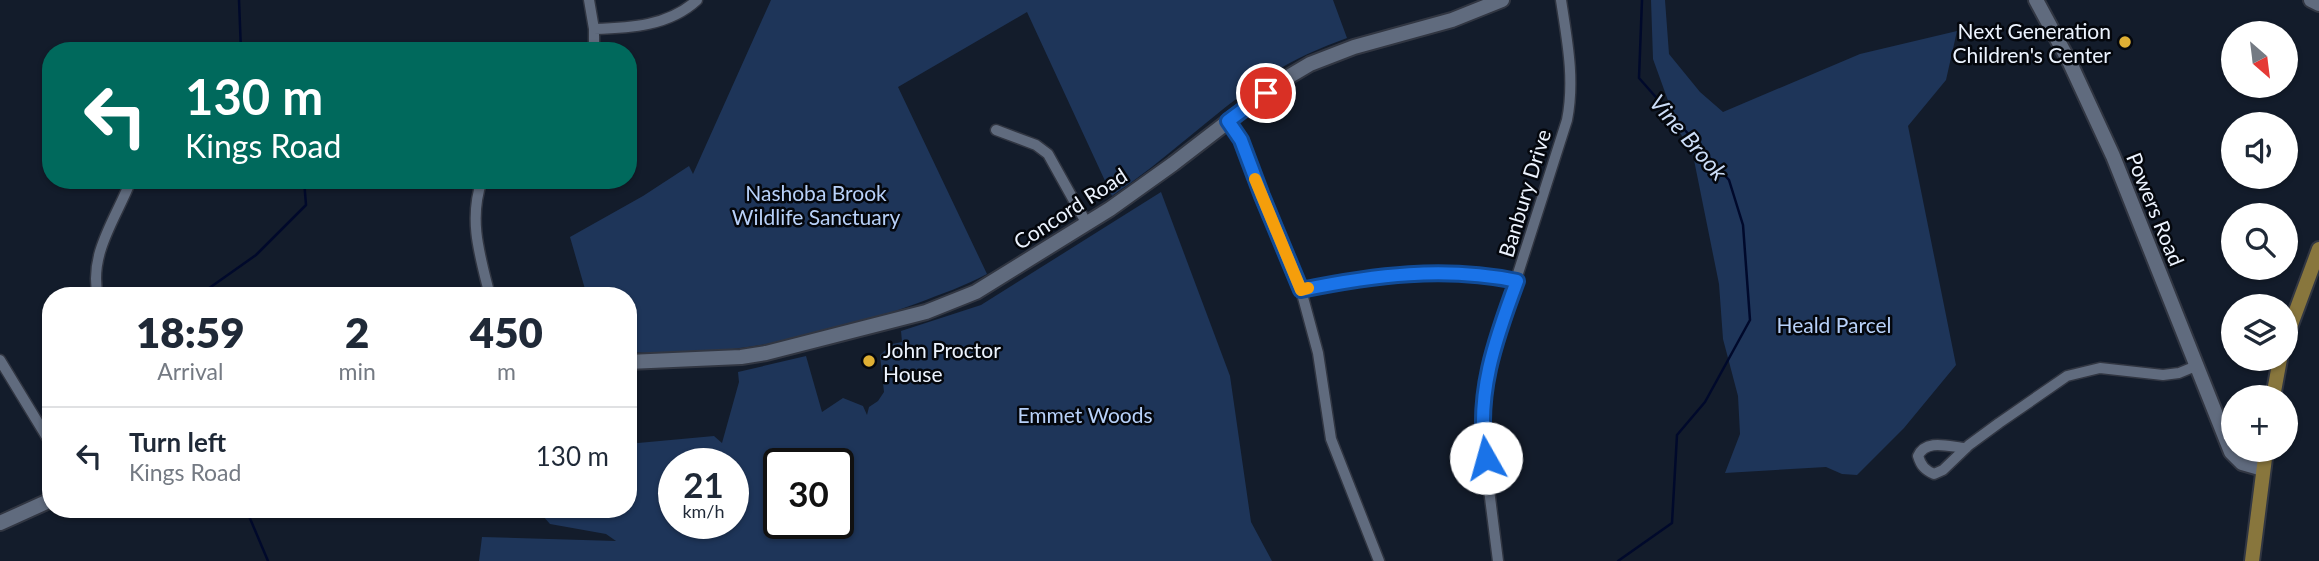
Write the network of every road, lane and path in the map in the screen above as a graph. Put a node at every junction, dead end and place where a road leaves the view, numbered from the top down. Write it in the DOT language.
graph roads {
  1 [pos="589,0"];
  2 [pos="697,0"];
  3 [pos="1502,0"];
  4 [pos="1561,0"];
  5 [pos="2036,0"];
  6 [pos="2311,0"];
  7 [pos="2319,4"];
  8 [pos="594,29"];
  9 [pos="594,42"];
  10 [pos="1228,121"];
  11 [pos="996,130"];
  12 [pos="127,189"];
  13 [pos="480,189"];
  14 [pos="1087,224"];
  15 [pos="2319,248"];
  16 [pos="1517,281"];
  17 [pos="97,287"];
  18 [pos="488,287"];
  19 [pos="1301,290"];
  20 [pos="2298,305"];
  21 [pos="0,360"];
  22 [pos="637,362"];
  23 [pos="2196,366"];
  24 [pos="2221,424"];
  25 [pos="42,429"];
  26 [pos="1966,448"];
  27 [pos="2242,462"];
  28 [pos="2264,462"];
  29 [pos="2263,470"];
  30 [pos="42,504"];
  31 [pos="0,523"];
  32 [pos="1379,561"];
  33 [pos="1498,561"];
  34 [pos="2252,561"];
  1 -- 8 [label="street"];
  2 -- 8 [label="street"];
  3 -- 10 [label="main road, Concord Road"];
  4 -- 16 [label="street, Banbury Drive"];
  5 -- 23 [label="main road, Powers Road"];
  6 -- 7 [label="main road"];
  8 -- 9 [label="street"];
  10 -- 14 [label="main road, Concord Road"];
  10 -- 19 [label="street"];
  11 -- 14 [label="street"];
  12 -- 17 [label="street"];
  13 -- 18 [label="street"];
  14 -- 22 [label="main road, Concord Road"];
  15 -- 20 [label="main road"];
  16 -- 19 [label="street"];
  16 -- 33 [label="street, Banbury Drive"];
  19 -- 32 [label="street"];
  21 -- 25 [label="street"];
  23 -- 24 [label="main road, Powers Road"];
  23 -- 26 [label="street"];
  27 -- 29 [label="main road, Powers Road"];
  28 -- 29 [label="main road"];
  29 -- 34 [label="main road"];
  30 -- 31 [label="main road"];
}
